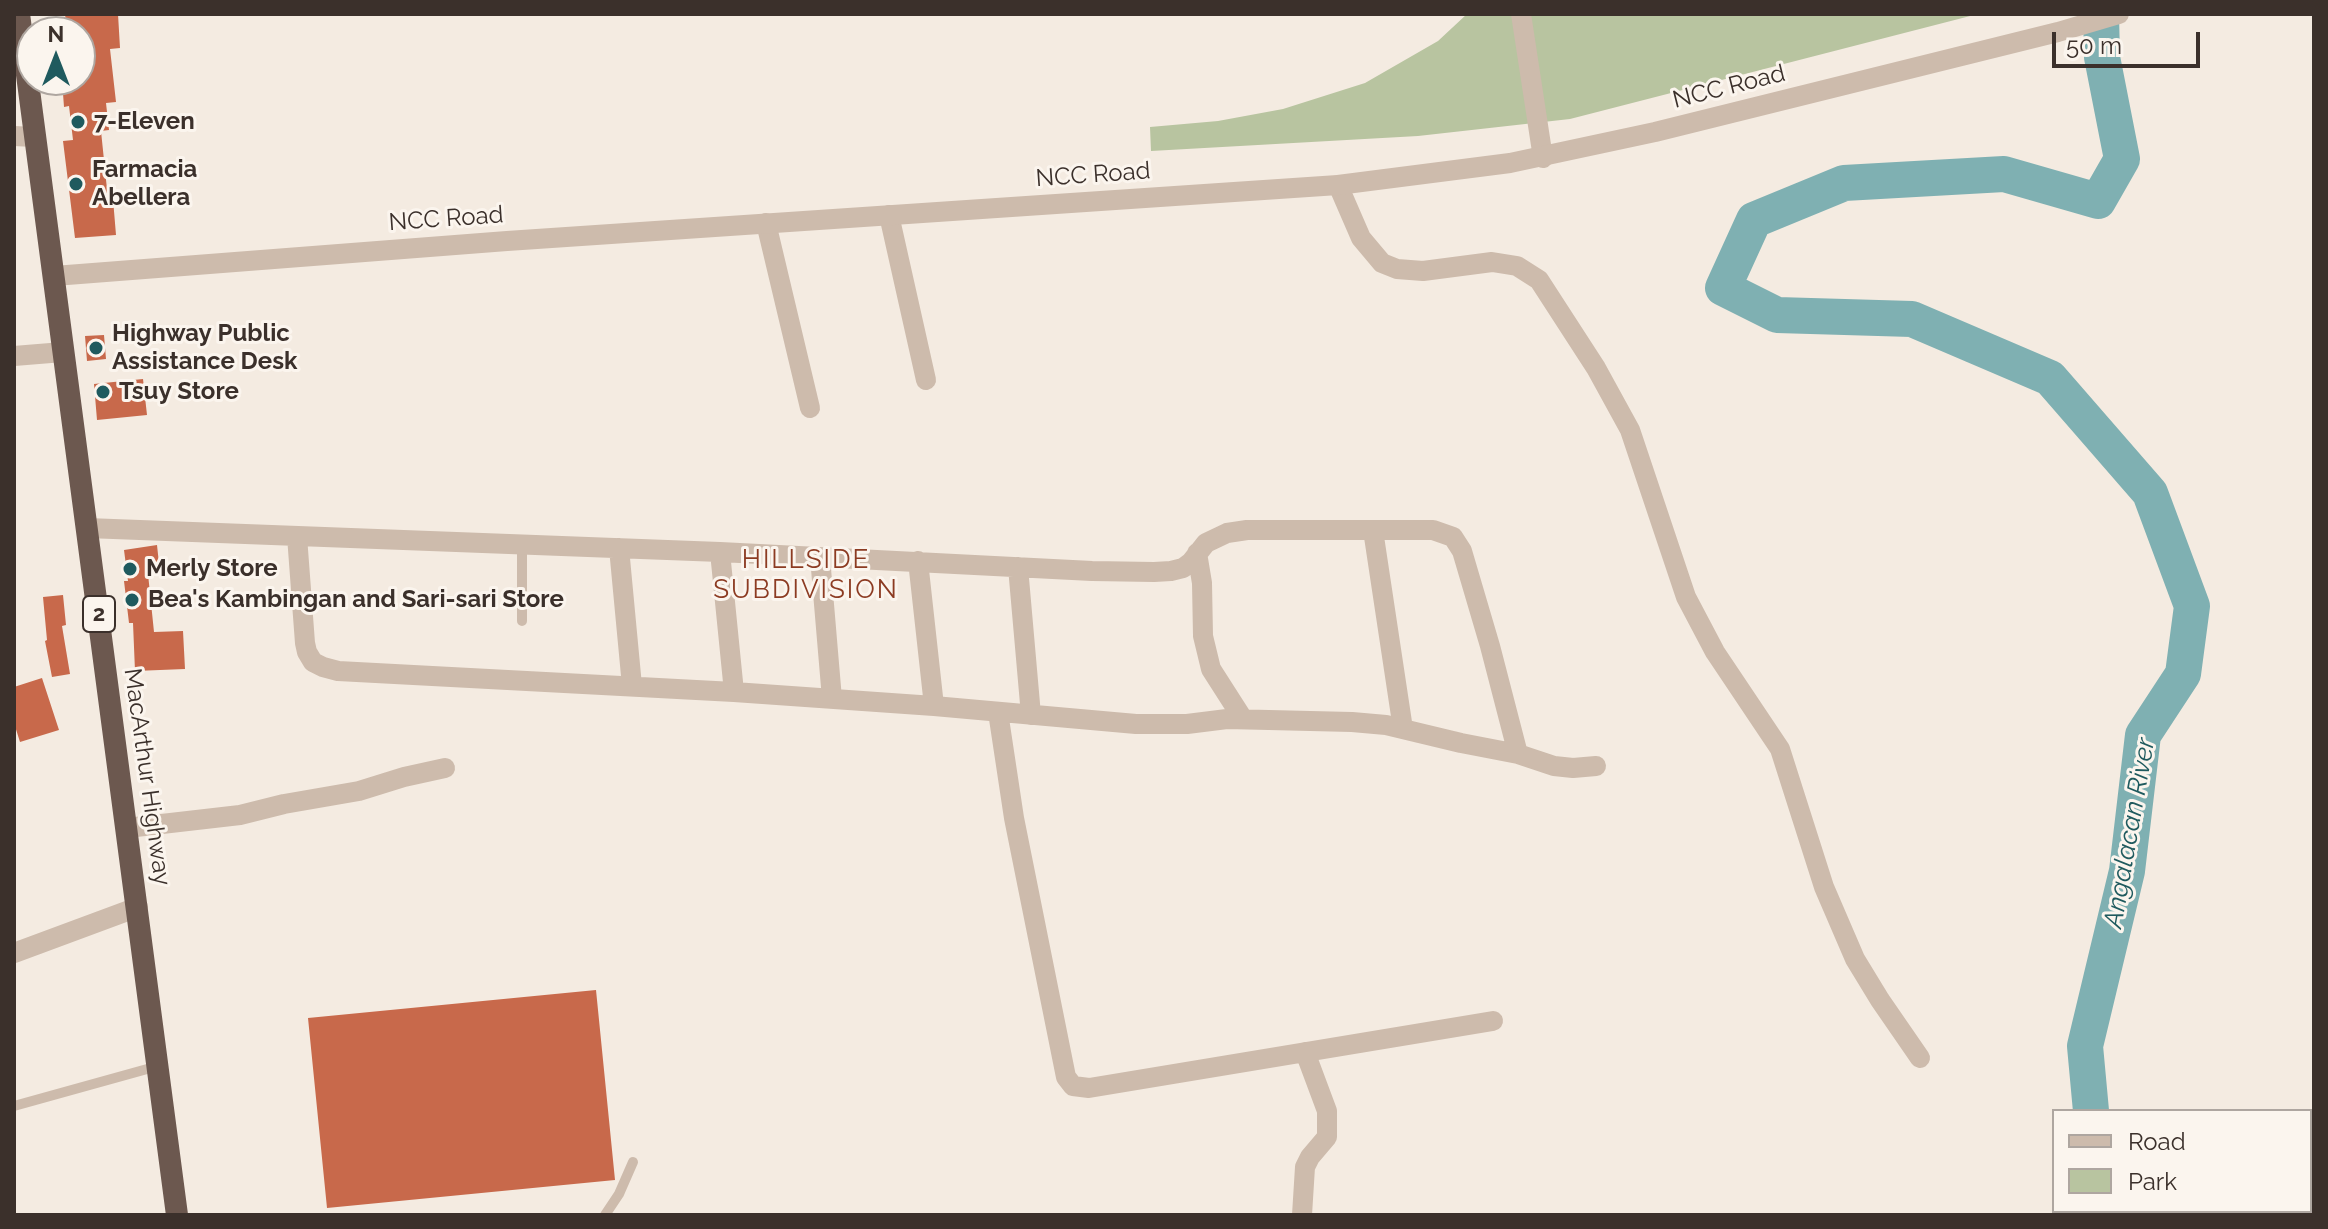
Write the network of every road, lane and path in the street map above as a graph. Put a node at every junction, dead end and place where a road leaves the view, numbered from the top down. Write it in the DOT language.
graph roads {
  1 [pos="19,14"];
  2 [pos="1521,14"];
  3 [pos="2119,14"];
  4 [pos="24,137"];
  5 [pos="1543,158"];
  6 [pos="1338,185"];
  7 [pos="889,215"];
  8 [pos="766,223"];
  9 [pos="54,276"];
  10 [pos="63,352"];
  11 [pos="14,356"];
  12 [pos="926,380"];
  13 [pos="810,408"];
  14 [pos="87,528"];
  15 [pos="1373,530"];
  16 [pos="297,536"];
  17 [pos="522,545"];
  18 [pos="619,548"];
  19 [pos="720,552"];
  20 [pos="1197,553"];
  21 [pos="820,557"];
  22 [pos="918,561"];
  23 [pos="1018,567"];
  24 [pos="522,621"];
  25 [pos="632,686"];
  26 [pos="734,692"];
  27 [pos="832,699"];
  28 [pos="934,706"];
  29 [pos="998,712"];
  30 [pos="1031,715"];
  31 [pos="1243,719"];
  32 [pos="1403,729"];
  33 [pos="1518,754"];
  34 [pos="1596,766"];
  35 [pos="445,768"];
  36 [pos="127,828"];
  37 [pos="138,907"];
  38 [pos="14,953"];
  39 [pos="1493,1021"];
  40 [pos="1305,1052"];
  41 [pos="1920,1058"];
  42 [pos="159,1065"];
  43 [pos="14,1106"];
  44 [pos="633,1162"];
  45 [pos="177,1215"];
  46 [pos="605,1215"];
  47 [pos="1302,1215"];
  1 -- 4 [label="highway, MacArthur Highway / 2"];
  2 -- 5 [label="street"];
  3 -- 5 [label="street, NCC Road"];
  4 -- 9 [label="highway, MacArthur Highway / 2"];
  5 -- 6 [label="street, NCC Road"];
  6 -- 7 [label="street, NCC Road"];
  6 -- 41 [label="street"];
  7 -- 8 [label="street, NCC Road"];
  7 -- 12 [label="street"];
  8 -- 9 [label="street, NCC Road"];
  8 -- 13 [label="street"];
  9 -- 10 [label="highway, MacArthur Highway / 2"];
  10 -- 11 [label="street"];
  10 -- 14 [label="highway, MacArthur Highway / 2"];
  14 -- 16 [label="street"];
  14 -- 36 [label="highway, MacArthur Highway / 2"];
  15 -- 20 [label="street"];
  15 -- 32 [label="street"];
  15 -- 33 [label="street"];
  16 -- 17 [label="street"];
  16 -- 25 [label="street"];
  17 -- 18 [label="street"];
  17 -- 24 [label="lane"];
  18 -- 19 [label="street"];
  18 -- 25 [label="street"];
  19 -- 21 [label="street"];
  19 -- 26 [label="street"];
  20 -- 23 [label="street"];
  20 -- 31 [label="street"];
  21 -- 22 [label="street"];
  21 -- 27 [label="street"];
  22 -- 23 [label="street"];
  22 -- 28 [label="street"];
  23 -- 30 [label="street"];
  25 -- 26 [label="street"];
  26 -- 27 [label="street"];
  27 -- 28 [label="street"];
  28 -- 29 [label="street"];
  29 -- 30 [label="street"];
  29 -- 40 [label="street"];
  30 -- 31 [label="street"];
  31 -- 32 [label="street"];
  32 -- 33 [label="street"];
  33 -- 34 [label="street"];
  35 -- 36 [label="street"];
  36 -- 37 [label="highway, MacArthur Highway / 2"];
  37 -- 38 [label="street"];
  37 -- 42 [label="highway, MacArthur Highway / 2"];
  39 -- 40 [label="street"];
  40 -- 47 [label="street"];
  42 -- 43 [label="lane"];
  42 -- 45 [label="highway, MacArthur Highway / 2"];
  44 -- 46 [label="lane"];
}
